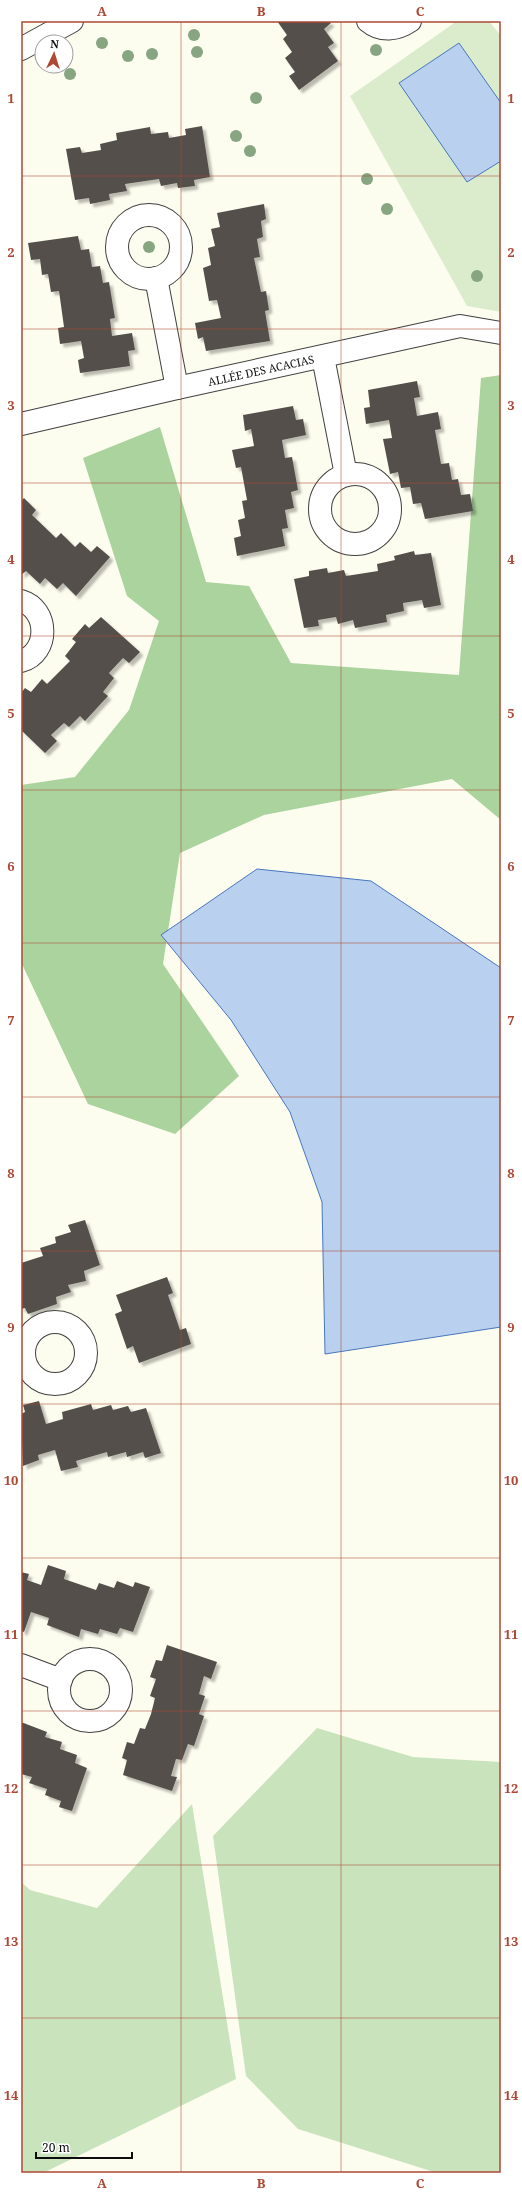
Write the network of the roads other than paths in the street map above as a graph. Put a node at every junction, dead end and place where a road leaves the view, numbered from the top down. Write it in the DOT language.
graph roads {
  1 [pos="72,21"];
  2 [pos="368,21"];
  3 [pos="410,21"];
  4 [pos="21,50"];
  5 [pos="156,278"];
  6 [pos="501,333"];
  7 [pos="323,357"];
  8 [pos="177,388"];
  9 [pos="21,424"];
  10 [pos="346,475"];
  11 [pos="21,601"];
  12 [pos="21,661"];
  13 [pos="21,1666"];
  14 [pos="61,1680"];
  1 -- 4 [label="street"];
  2 -- 3 [label="street"];
  5 -- 8 [label="street"];
  6 -- 7 [label="street, ALLÉE DES ACACIAS"];
  7 -- 8 [label="street, ALLÉE DES ACACIAS"];
  7 -- 10 [label="street"];
  8 -- 9 [label="street, ALLÉE DES ACACIAS"];
  11 -- 12 [label="street"];
  13 -- 14 [label="street"];
}
